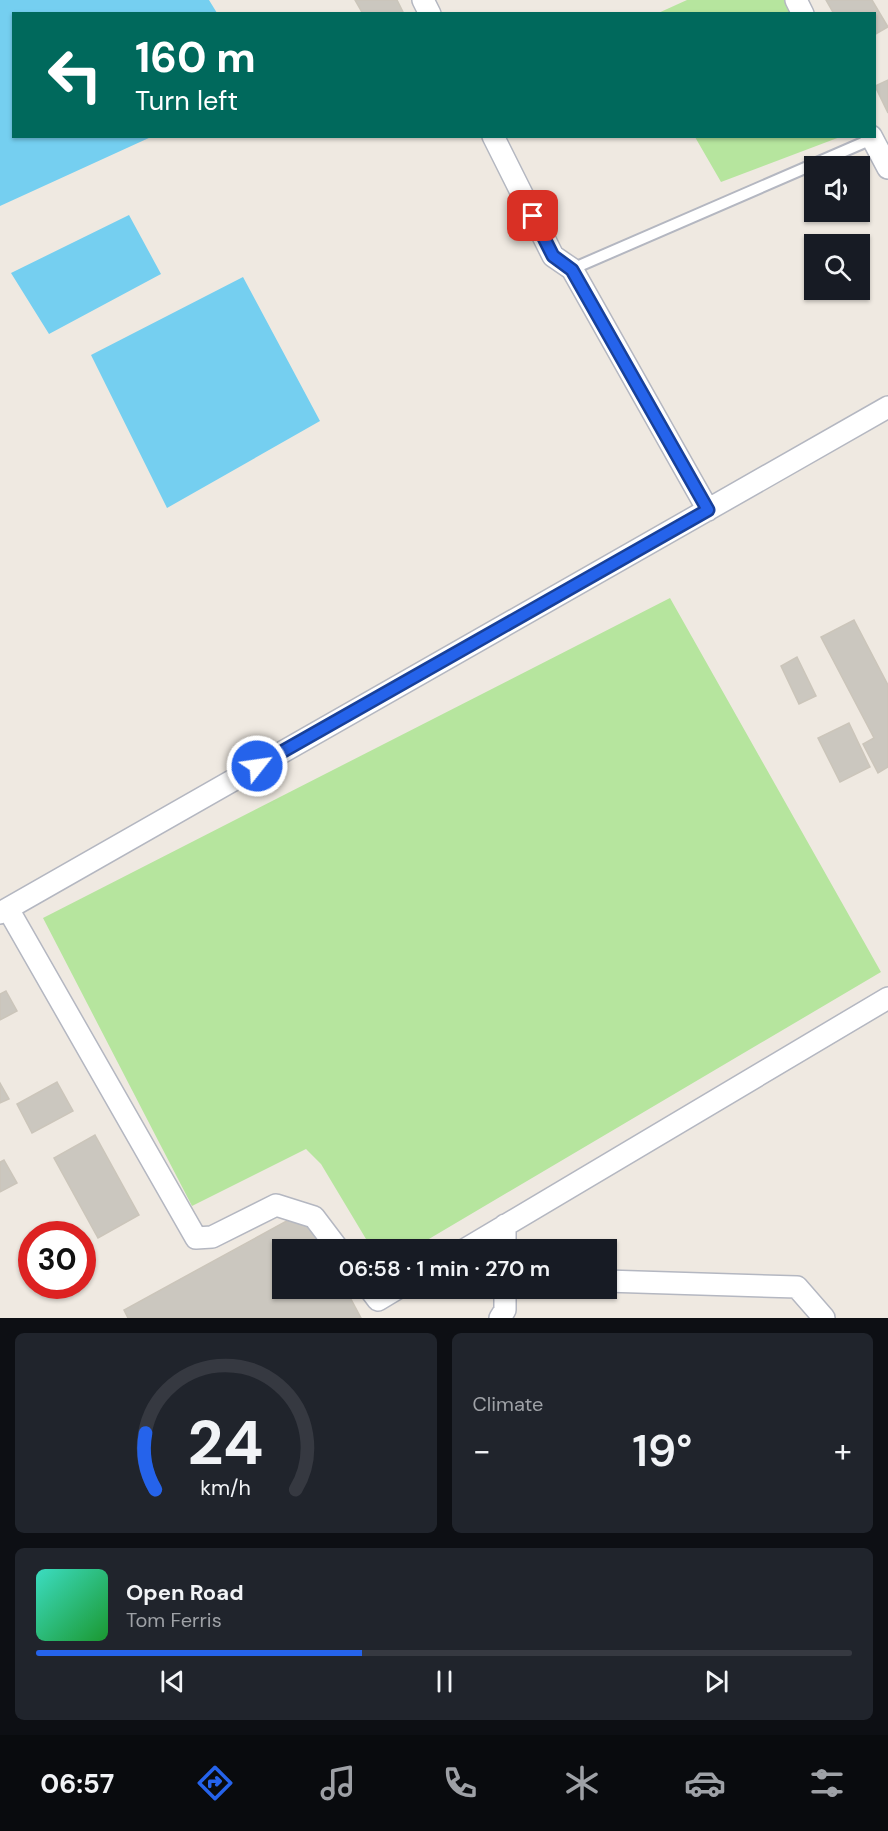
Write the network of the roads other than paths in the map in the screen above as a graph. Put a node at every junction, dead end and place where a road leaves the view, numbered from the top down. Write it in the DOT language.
graph roads {
  1 [pos="494,138"];
  2 [pos="872,138"];
  3 [pos="888,168"];
  4 [pos="572,270"];
  5 [pos="888,407"];
  6 [pos="708,510"];
  7 [pos="4,911"];
  8 [pos="888,998"];
  9 [pos="505,1225"];
  10 [pos="331,1239"];
  11 [pos="482,1239"];
  12 [pos="505,1239"];
  13 [pos="617,1281"];
  14 [pos="505,1299"];
  15 [pos="500,1318"];
  16 [pos="824,1318"];
  1 -- 4 [label="street"];
  2 -- 3 [label="street"];
  2 -- 4 [label="lane"];
  4 -- 6 [label="street"];
  5 -- 6 [label="street"];
  6 -- 7 [label="street"];
  7 -- 10 [label="street"];
  8 -- 9 [label="street"];
  9 -- 11 [label="street"];
  9 -- 12 [label="street"];
  13 -- 16 [label="street"];
  14 -- 15 [label="street"];
}
